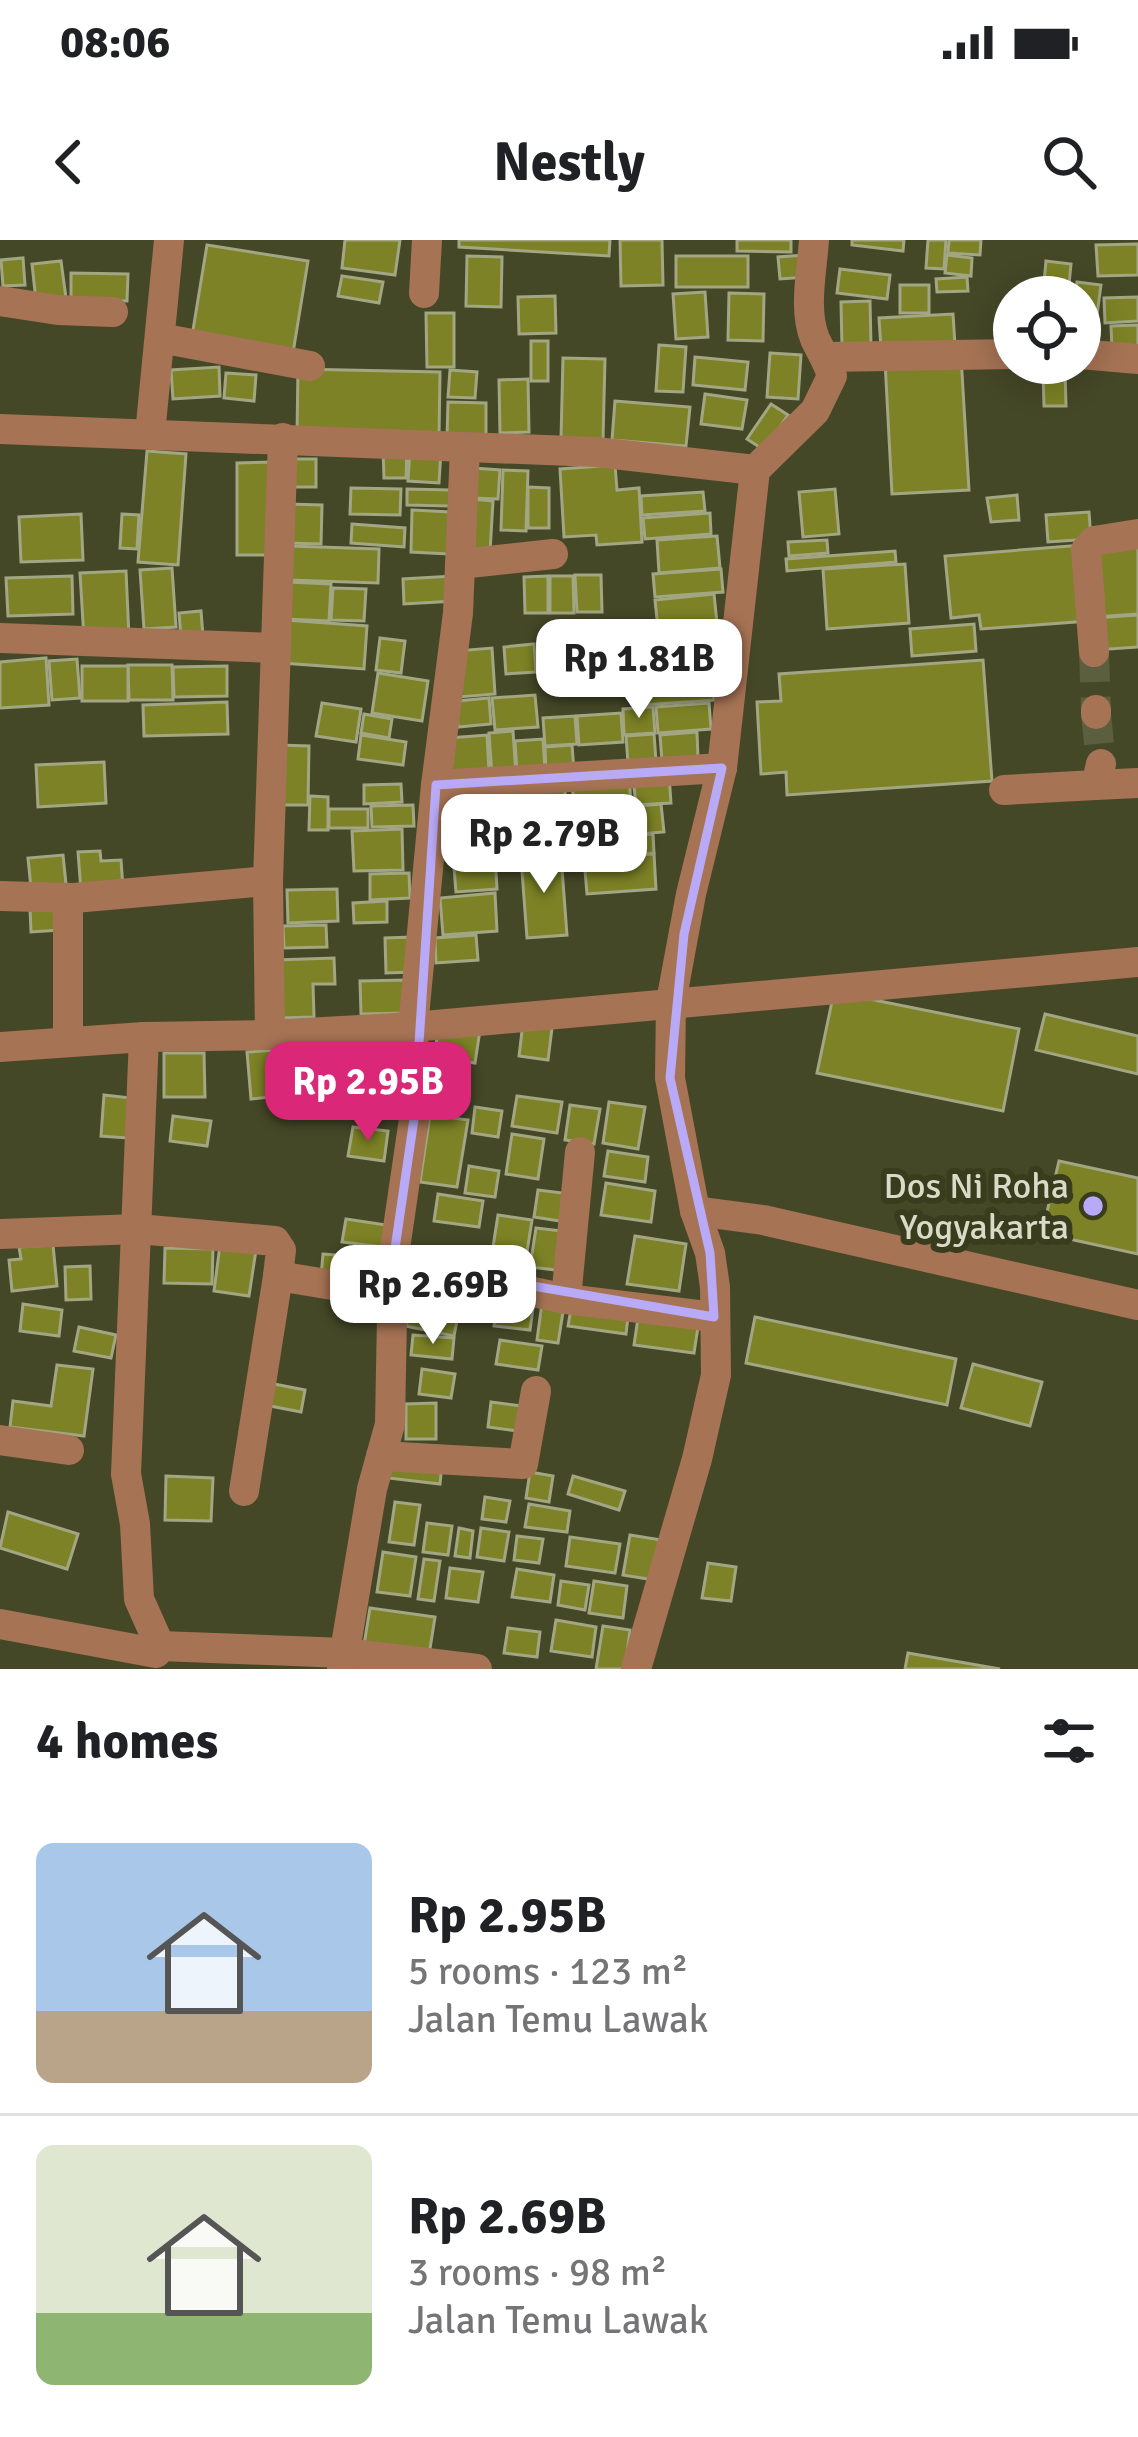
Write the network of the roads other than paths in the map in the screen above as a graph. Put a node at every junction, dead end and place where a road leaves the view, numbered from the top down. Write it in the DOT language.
graph roads {
  1 [pos="170,240"];
  2 [pos="427,240"];
  3 [pos="814,240"];
  4 [pos="424,293"];
  5 [pos="0,301"];
  6 [pos="113,312"];
  7 [pos="160,338"];
  8 [pos="993,354"];
  9 [pos="1101,356"];
  10 [pos="826,357"];
  11 [pos="1138,359"];
  12 [pos="310,366"];
  13 [pos="0,429"];
  14 [pos="150,434"];
  15 [pos="283,438"];
  16 [pos="465,448"];
  17 [pos="755,470"];
  18 [pos="1138,534"];
  19 [pos="553,554"];
  20 [pos="460,564"];
  21 [pos="0,638"];
  22 [pos="276,648"];
  23 [pos="1094,652"];
  24 [pos="722,768"];
  25 [pos="1138,783"];
  26 [pos="436,785"];
  27 [pos="1004,790"];
  28 [pos="268,881"];
  29 [pos="0,896"];
  30 [pos="74,898"];
  31 [pos="1138,962"];
  32 [pos="671,1002"];
  33 [pos="413,1027"];
  34 [pos="270,1035"];
  35 [pos="144,1037"];
  36 [pos="68,1042"];
  37 [pos="0,1047"];
  38 [pos="580,1152"];
  39 [pos="695,1211"];
  40 [pos="138,1228"];
  41 [pos="0,1234"];
  42 [pos="393,1262"];
  43 [pos="278,1276"];
  44 [pos="394,1295"];
  45 [pos="566,1299"];
  46 [pos="1138,1305"];
  47 [pos="714,1317"];
  48 [pos="536,1391"];
  49 [pos="0,1440"];
  50 [pos="69,1450"];
  51 [pos="381,1456"];
  52 [pos="244,1491"];
  53 [pos="0,1624"];
  54 [pos="157,1656"];
  55 [pos="344,1661"];
  56 [pos="477,1669"];
  57 [pos="636,1669"];
  1 -- 7 [label="street"];
  2 -- 4 [label="street"];
  3 -- 10 [label="street"];
  5 -- 6 [label="street"];
  7 -- 12 [label="street"];
  7 -- 14 [label="street"];
  8 -- 10 [label="street"];
  9 -- 11 [label="street"];
  10 -- 17 [label="street"];
  13 -- 14 [label="street"];
  14 -- 15 [label="street"];
  15 -- 16 [label="street"];
  15 -- 22 [label="street"];
  16 -- 17 [label="street"];
  16 -- 20 [label="street"];
  17 -- 24 [label="street"];
  18 -- 23 [label="street"];
  19 -- 20 [label="street"];
  20 -- 26 [label="street"];
  21 -- 22 [label="street"];
  22 -- 28 [label="street"];
  24 -- 26 [label="street"];
  24 -- 32 [label="street"];
  25 -- 27 [label="street"];
  26 -- 33 [label="street"];
  28 -- 30 [label="street"];
  28 -- 34 [label="street"];
  29 -- 30 [label="street"];
  30 -- 36 [label="street"];
  31 -- 32 [label="street"];
  32 -- 33 [label="street"];
  32 -- 39 [label="street"];
  33 -- 34 [label="street"];
  33 -- 42 [label="street"];
  34 -- 35 [label="street"];
  35 -- 36 [label="street"];
  35 -- 40 [label="street"];
  36 -- 37 [label="street"];
  38 -- 45 [label="street"];
  39 -- 46 [label="street"];
  39 -- 47 [label="street"];
  40 -- 41 [label="street"];
  40 -- 43 [label="street"];
  40 -- 54 [label="street"];
  42 -- 44 [label="street"];
  42 -- 45 [label="street"];
  43 -- 44 [label="street"];
  43 -- 52 [label="street"];
  44 -- 51 [label="street"];
  45 -- 47 [label="street"];
  47 -- 57 [label="street"];
  48 -- 51 [label="street"];
  49 -- 50 [label="street"];
  51 -- 55 [label="street"];
  53 -- 54 [label="street"];
  54 -- 55 [label="street"];
  55 -- 56 [label="street"];
}
